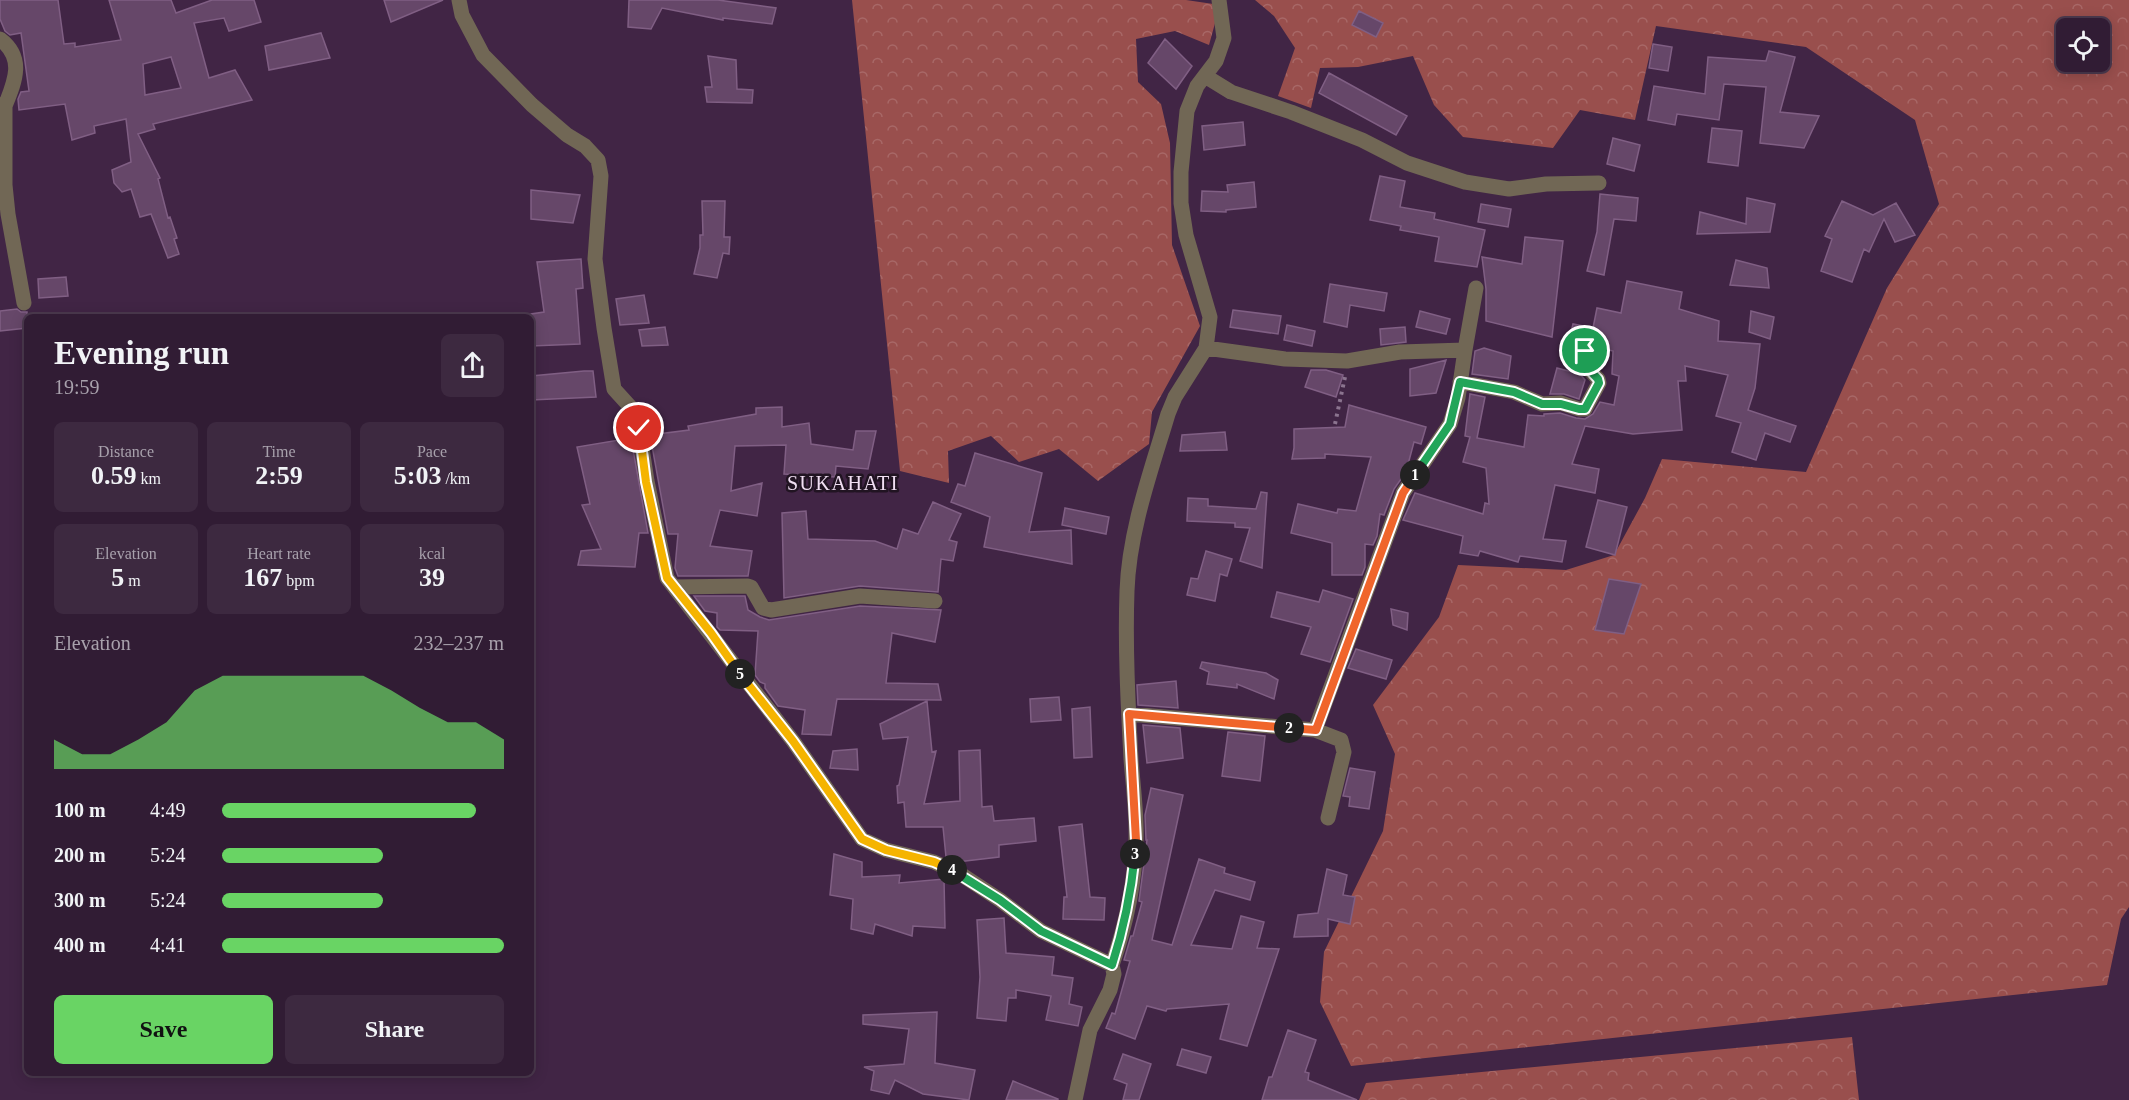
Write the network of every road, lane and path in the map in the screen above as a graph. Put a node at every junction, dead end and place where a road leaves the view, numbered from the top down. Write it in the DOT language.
graph roads {
  1 [pos="459,0"];
  2 [pos="1219,0"];
  3 [pos="0,39"];
  4 [pos="1205,76"];
  5 [pos="2,105"];
  6 [pos="1599,183"];
  7 [pos="1476,288"];
  8 [pos="24,303"];
  9 [pos="1206,348"];
  10 [pos="1465,350"];
  11 [pos="1585,351"];
  12 [pos="1347,361"];
  13 [pos="1460,382"];
  14 [pos="1335,424"];
  15 [pos="674,587"];
  16 [pos="935,601"];
  17 [pos="1129,714"];
  18 [pos="1316,730"];
  19 [pos="1328,818"];
  20 [pos="1112,965"];
  21 [pos="1075,1100"];
  1 -- 15 [label="street"];
  2 -- 4 [label="street"];
  3 -- 5 [label="street"];
  4 -- 6 [label="street"];
  4 -- 9 [label="street"];
  5 -- 8 [label="street"];
  7 -- 10 [label="street"];
  9 -- 12 [label="street"];
  9 -- 17 [label="street"];
  10 -- 12 [label="street"];
  10 -- 13 [label="street"];
  11 -- 13 [label="street"];
  12 -- 14 [label="path"];
  13 -- 18 [label="street"];
  15 -- 16 [label="street"];
  15 -- 20 [label="street"];
  17 -- 18 [label="street"];
  17 -- 20 [label="street"];
  18 -- 19 [label="street"];
  20 -- 21 [label="street"];
}
